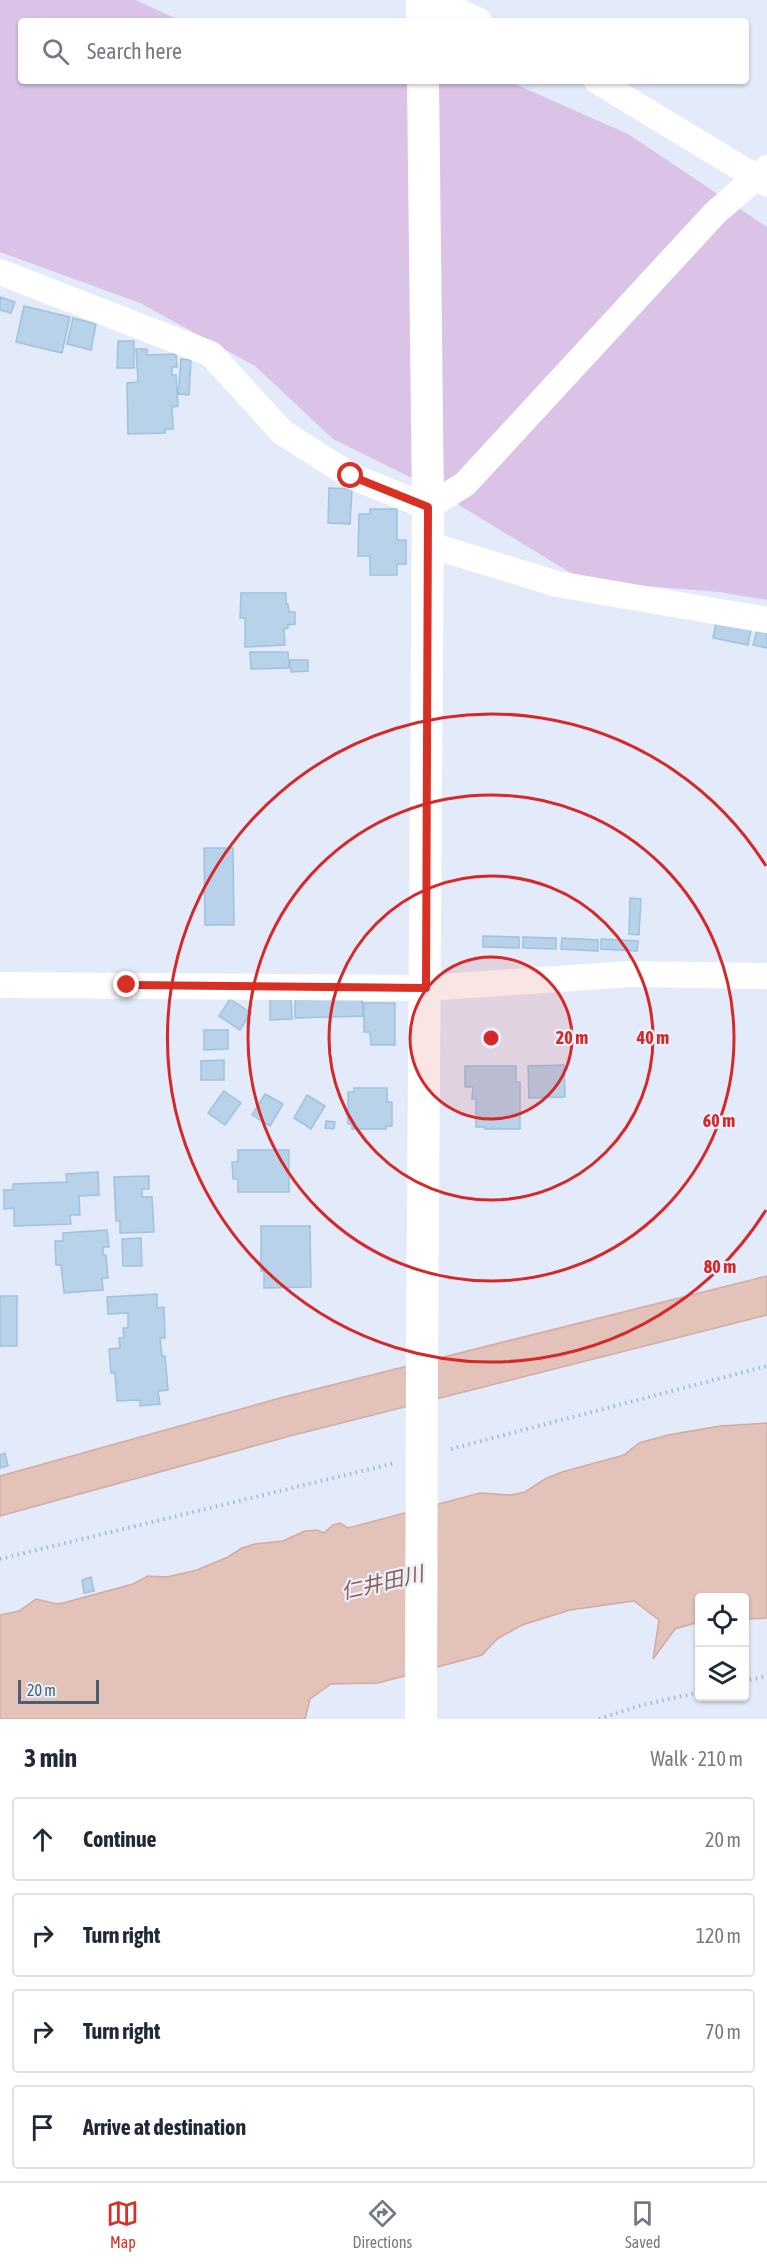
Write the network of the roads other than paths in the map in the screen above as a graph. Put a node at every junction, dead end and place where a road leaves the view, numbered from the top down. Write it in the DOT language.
graph roads {
  1 [pos="422,8"];
  2 [pos="472,18"];
  3 [pos="423,84"];
  4 [pos="602,84"];
  5 [pos="763,176"];
  6 [pos="0,272"];
  7 [pos="428,507"];
  8 [pos="427,544"];
  9 [pos="767,620"];
  10 [pos="767,976"];
  11 [pos="0,985"];
  12 [pos="426,988"];
  13 [pos="422,1719"];
  1 -- 2 [label="street"];
  3 -- 7 [label="street"];
  4 -- 5 [label="street"];
  5 -- 7 [label="street"];
  6 -- 7 [label="street"];
  7 -- 8 [label="street"];
  8 -- 9 [label="street"];
  8 -- 12 [label="street"];
  10 -- 12 [label="street"];
  11 -- 12 [label="street"];
  12 -- 13 [label="street"];
}
